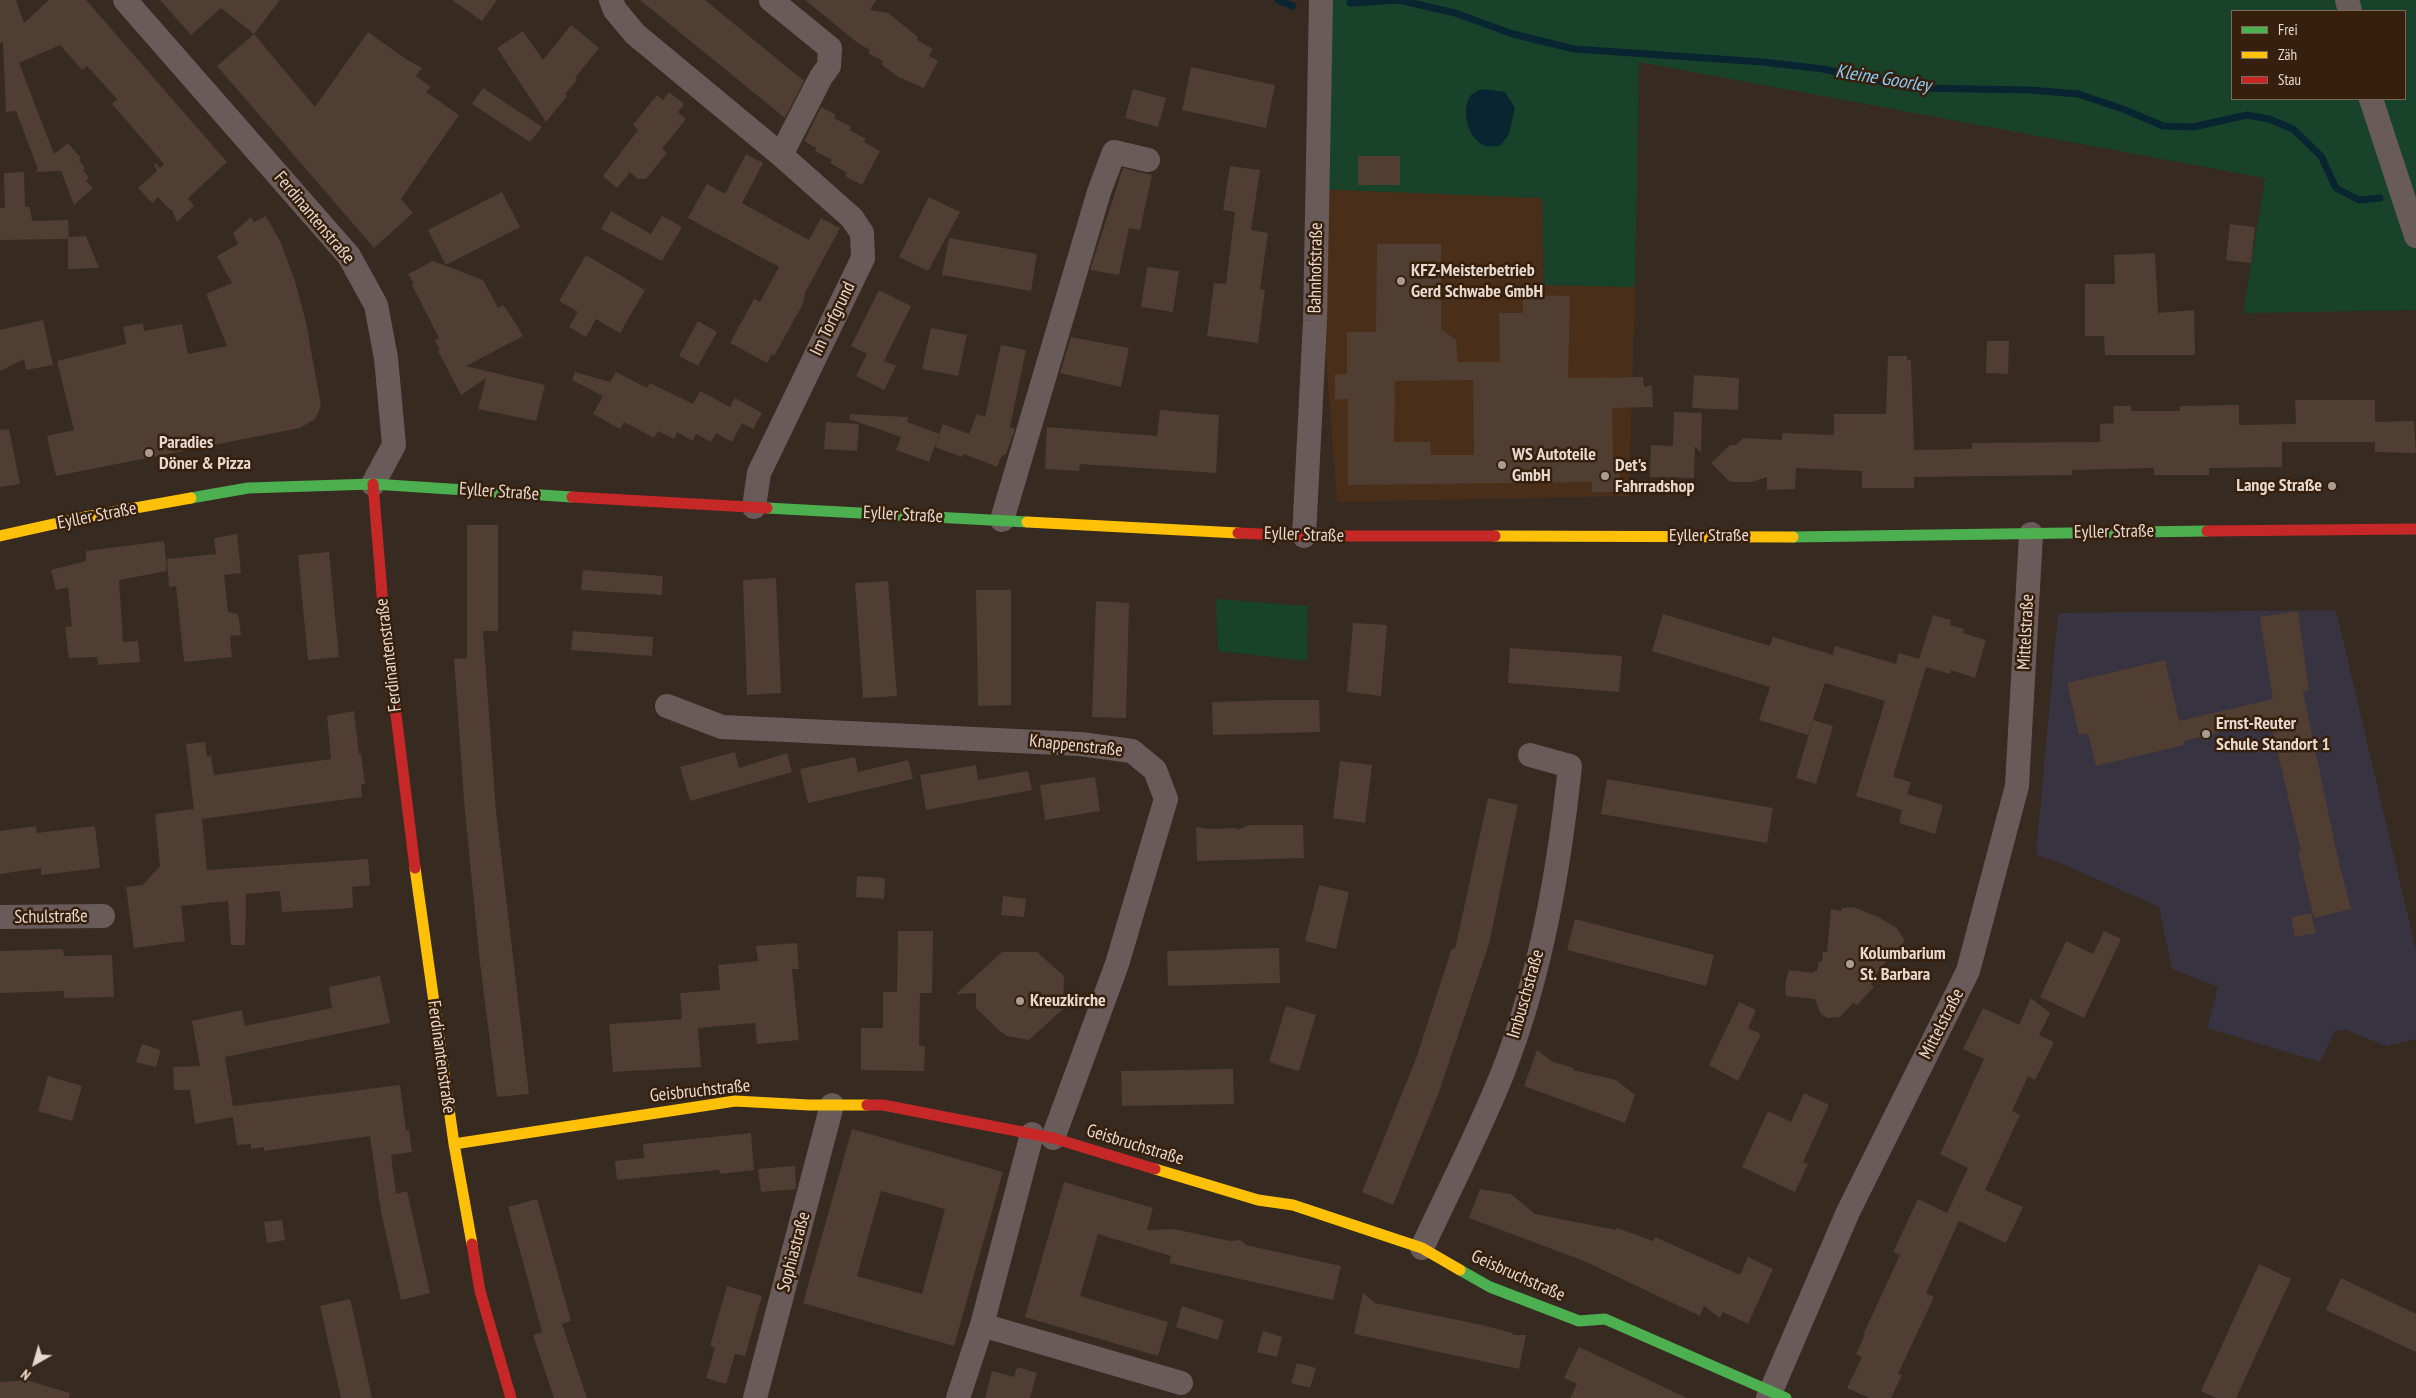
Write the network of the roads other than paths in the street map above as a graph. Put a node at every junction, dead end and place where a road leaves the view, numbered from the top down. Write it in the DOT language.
graph roads {
  1 [pos="125,0"];
  2 [pos="771,0"];
  3 [pos="1321,0"];
  4 [pos="617,4"];
  5 [pos="2371,100"];
  6 [pos="781,155"];
  7 [pos="1148,160"];
  8 [pos="2416,236"];
  9 [pos="373,484"];
  10 [pos="754,507"];
  11 [pos="1002,520"];
  12 [pos="2416,529"];
  13 [pos="2031,534"];
  14 [pos="0,536"];
  15 [pos="1304,536"];
  16 [pos="667,706"];
  17 [pos="1530,755"];
  18 [pos="103,916"];
  19 [pos="0,917"];
  20 [pos="832,1105"];
  21 [pos="1042,1136"];
  22 [pos="454,1144"];
  23 [pos="1422,1248"];
  24 [pos="982,1326"];
  25 [pos="1181,1383"];
  26 [pos="1775,1396"];
  27 [pos="511,1398"];
  28 [pos="755,1398"];
  29 [pos="958,1398"];
  1 -- 9 [label="street, Ferdinantenstraße"];
  2 -- 6 [label="street"];
  3 -- 15 [label="street, Bahnhofstraße"];
  4 -- 6 [label="street, Im Torfgrund"];
  5 -- 8 [label="street"];
  6 -- 10 [label="street, Im Torfgrund"];
  7 -- 11 [label="street"];
  9 -- 10 [label="main road, Eyller Straße"];
  9 -- 14 [label="main road, Eyller Straße"];
  9 -- 22 [label="main road, Ferdinantenstraße"];
  10 -- 11 [label="main road, Eyller Straße"];
  11 -- 15 [label="main road, Eyller Straße"];
  12 -- 13 [label="main road, Eyller Straße"];
  13 -- 15 [label="main road, Eyller Straße"];
  13 -- 26 [label="street, Mittelstraße"];
  16 -- 21 [label="street, Knappenstraße"];
  17 -- 23 [label="street, Imbuschstraße"];
  18 -- 19 [label="street, Schulstraße"];
  20 -- 21 [label="main road, Geisbruchstraße"];
  20 -- 22 [label="main road, Geisbruchstraße"];
  20 -- 28 [label="street, Sophiastraße"];
  21 -- 23 [label="main road, Geisbruchstraße"];
  21 -- 24 [label="street"];
  22 -- 27 [label="main road, Ferdinantenstraße"];
  23 -- 26 [label="main road, Geisbruchstraße"];
  24 -- 25 [label="street"];
  24 -- 29 [label="street"];
}
